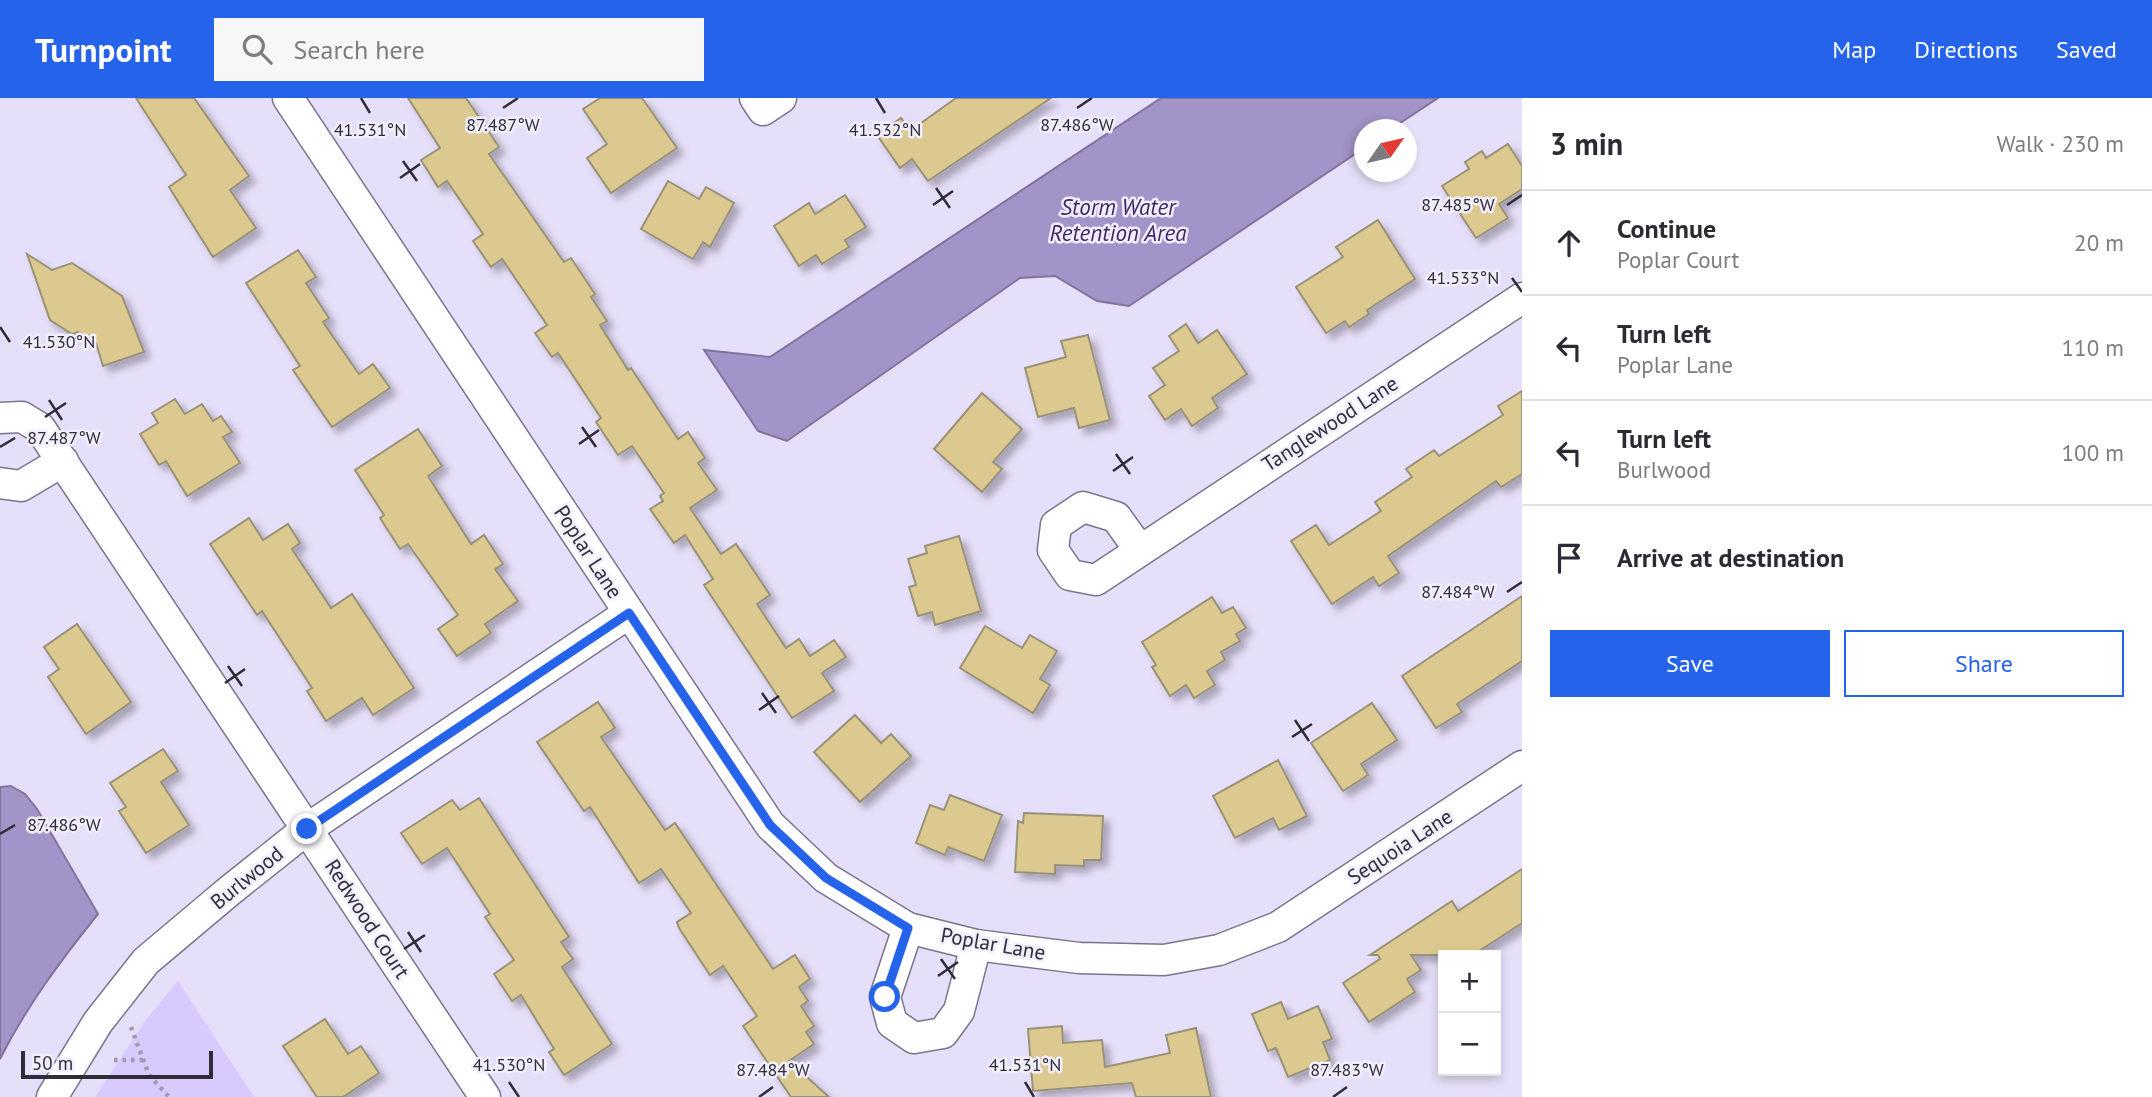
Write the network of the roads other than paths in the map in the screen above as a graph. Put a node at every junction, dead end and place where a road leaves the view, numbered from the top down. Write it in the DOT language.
graph roads {
  1 [pos="288,98"];
  2 [pos="1522,298"];
  3 [pos="0,418"];
  4 [pos="62,461"];
  5 [pos="0,483"];
  6 [pos="1139,549"];
  7 [pos="629,613"];
  8 [pos="1522,766"];
  9 [pos="307,829"];
  10 [pos="1278,927"];
  11 [pos="908,928"];
  12 [pos="976,945"];
  13 [pos="52,1097"];
  14 [pos="485,1097"];
  1 -- 7 [label="street, Poplar Lane"];
  2 -- 6 [label="street, Tanglewood Lane"];
  3 -- 4 [label="street, Redwood Court"];
  4 -- 5 [label="street"];
  4 -- 9 [label="street, Redwood Court"];
  7 -- 9 [label="street, Burlwood"];
  7 -- 11 [label="street, Poplar Lane"];
  8 -- 10 [label="street, Sequoia Lane"];
  9 -- 13 [label="street, Burlwood"];
  9 -- 14 [label="street, Redwood Court"];
  10 -- 12 [label="street, Poplar Lane"];
  11 -- 12 [label="street, Poplar Lane"];
  11 -- 12 [label="street"];
}
